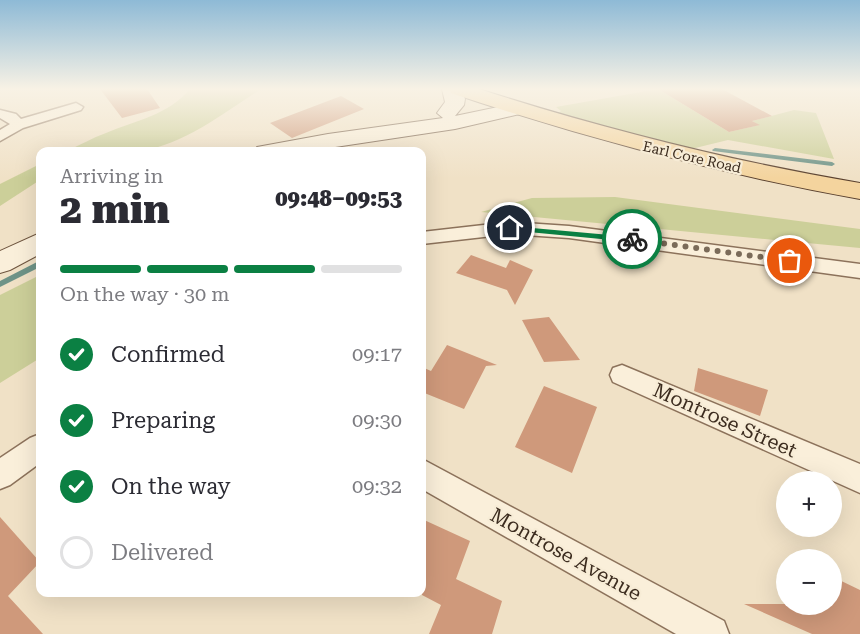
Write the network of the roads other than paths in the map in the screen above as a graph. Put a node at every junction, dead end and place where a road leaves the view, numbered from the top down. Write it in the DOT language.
graph roads {
  1 [pos="12,119"];
  2 [pos="39,119"];
  3 [pos="453,119"];
  4 [pos="487,119"];
  5 [pos="548,119"];
  6 [pos="552,120"];
  7 [pos="18,125"];
  8 [pos="0,137"];
  9 [pos="291,147"];
  10 [pos="860,191"];
  11 [pos="426,237"];
  12 [pos="36,244"];
  13 [pos="0,263"];
  14 [pos="860,271"];
  15 [pos="622,375"];
  16 [pos="36,450"];
  17 [pos="0,475"];
  18 [pos="426,475"];
  19 [pos="860,479"];
  20 [pos="711,634"];
  1 -- 7 [label="street"];
  2 -- 7 [label="street"];
  3 -- 9 [label="main road"];
  4 -- 6 [label="main road"];
  5 -- 6 [label="main road, Earl Core Road"];
  6 -- 10 [label="main road, Earl Core Road"];
  7 -- 8 [label="street"];
  11 -- 14 [label="street"];
  12 -- 13 [label="main road"];
  15 -- 19 [label="street, Montrose Street"];
  16 -- 17 [label="street"];
  18 -- 20 [label="street, Montrose Avenue"];
}
